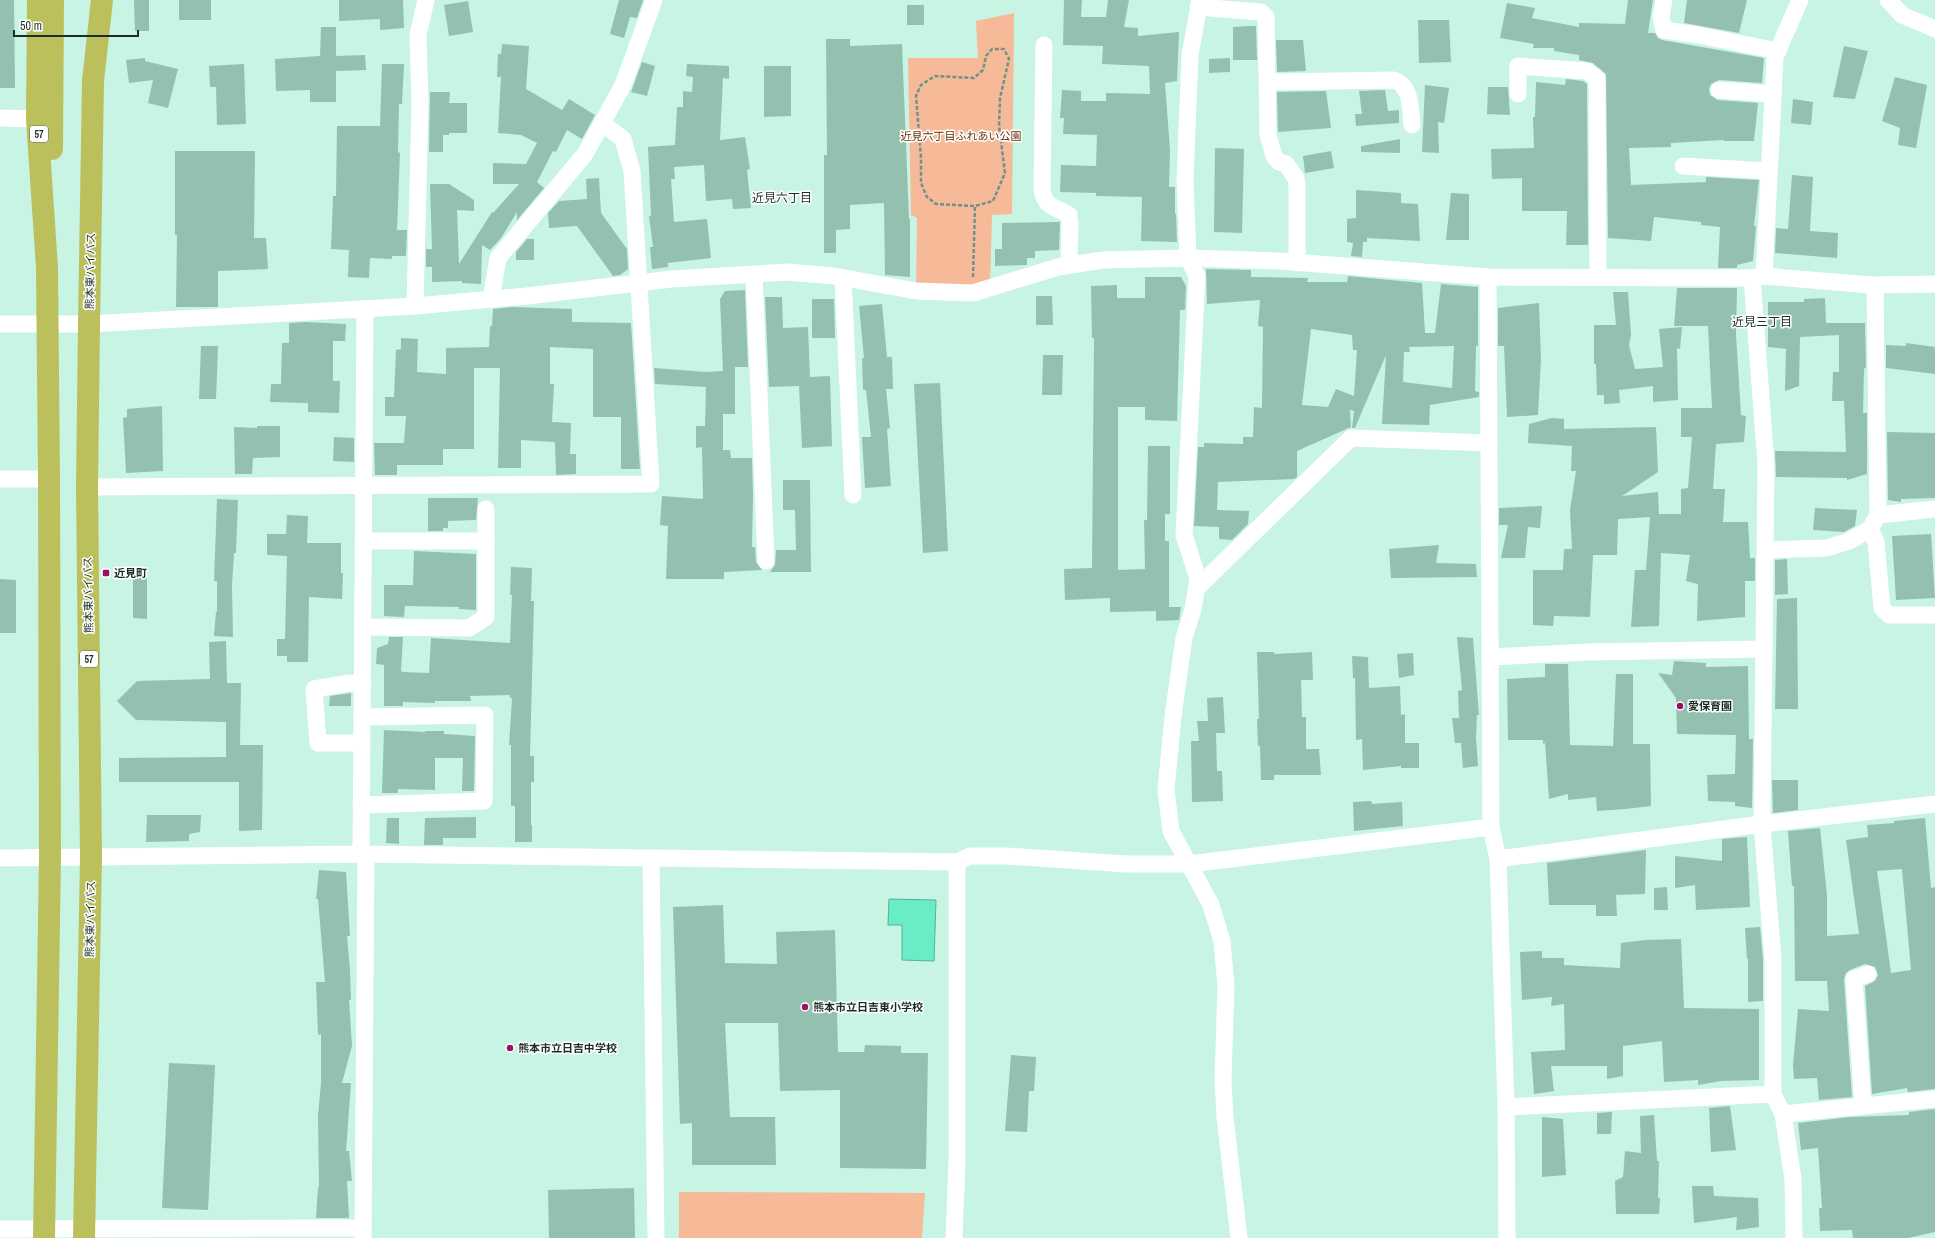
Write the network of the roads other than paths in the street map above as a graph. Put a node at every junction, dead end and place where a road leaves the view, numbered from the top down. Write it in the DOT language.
graph roads {
  1 [pos="38,0"];
  2 [pos="53,0"];
  3 [pos="86,0"];
  4 [pos="102,0"];
  5 [pos="426,0"];
  6 [pos="654,0"];
  7 [pos="1664,0"];
  8 [pos="1800,0"];
  9 [pos="1888,0"];
  10 [pos="1199,4"];
  11 [pos="1935,30"];
  12 [pos="1044,45"];
  13 [pos="1778,51"];
  14 [pos="93,81"];
  15 [pos="1268,82"];
  16 [pos="1719,90"];
  17 [pos="1518,94"];
  18 [pos="1773,94"];
  19 [pos="0,118"];
  20 [pos="38,119"];
  21 [pos="602,123"];
  22 [pos="1412,125"];
  23 [pos="1683,166"];
  24 [pos="1769,171"];
  25 [pos="1188,258"];
  26 [pos="1297,263"];
  27 [pos="1069,265"];
  28 [pos="48,268"];
  29 [pos="754,274"];
  30 [pos="1488,277"];
  31 [pos="1598,277"];
  32 [pos="1758,277"];
  33 [pos="843,278"];
  34 [pos="640,282"];
  35 [pos="1935,284"];
  36 [pos="1875,285"];
  37 [pos="491,299"];
  38 [pos="415,306"];
  39 [pos="365,309"];
  40 [pos="47,323"];
  41 [pos="0,324"];
  42 [pos="89,324"];
  43 [pos="1489,443"];
  44 [pos="0,479"];
  45 [pos="49,479"];
  46 [pos="365,486"];
  47 [pos="87,487"];
  48 [pos="853,495"];
  49 [pos="486,509"];
  50 [pos="1935,509"];
  51 [pos="1874,522"];
  52 [pos="364,541"];
  53 [pos="486,541"];
  54 [pos="1765,550"];
  55 [pos="766,561"];
  56 [pos="1196,589"];
  57 [pos="1935,615"];
  58 [pos="364,627"];
  59 [pos="1764,649"];
  60 [pos="1490,657"];
  61 [pos="363,684"];
  62 [pos="362,717"];
  63 [pos="362,743"];
  64 [pos="1935,804"];
  65 [pos="361,805"];
  66 [pos="1762,824"];
  67 [pos="1491,827"];
  68 [pos="364,854"];
  69 [pos="50,857"];
  70 [pos="91,857"];
  71 [pos="0,858"];
  72 [pos="651,858"];
  73 [pos="1498,860"];
  74 [pos="957,862"];
  75 [pos="1189,864"];
  76 [pos="1868,974"];
  77 [pos="1773,1094"];
  78 [pos="1935,1098"];
  79 [pos="1864,1106"];
  80 [pos="1506,1107"];
  81 [pos="1784,1114"];
  82 [pos="0,1229"];
  83 [pos="363,1233"];
  84 [pos="44,1234"];
  85 [pos="84,1234"];
  86 [pos="656,1238"];
  87 [pos="954,1238"];
  88 [pos="1239,1238"];
  89 [pos="1507,1238"];
  90 [pos="1794,1238"];
  1 -- 20 [label="highway, 57"];
  2 -- 28 [label="highway"];
  3 -- 14 [label="highway"];
  4 -- 14 [label="highway, 熊本東バイパス / 57"];
  5 -- 38 [label="street"];
  6 -- 21 [label="street"];
  7 -- 13 [label="street"];
  8 -- 13 [label="street"];
  9 -- 11 [label="street"];
  10 -- 15 [label="street"];
  10 -- 25 [label="street"];
  12 -- 27 [label="street"];
  13 -- 18 [label="street"];
  14 -- 42 [label="highway, 熊本東バイパス / 57"];
  15 -- 22 [label="street"];
  15 -- 26 [label="street"];
  16 -- 18 [label="street"];
  17 -- 31 [label="street"];
  18 -- 24 [label="street"];
  19 -- 20 [label="street"];
  20 -- 28 [label="highway, 57"];
  21 -- 34 [label="street"];
  21 -- 37 [label="street"];
  23 -- 24 [label="street"];
  24 -- 32 [label="street"];
  25 -- 26 [label="street"];
  25 -- 27 [label="street"];
  25 -- 56 [label="street"];
  26 -- 30 [label="street"];
  27 -- 33 [label="street"];
  28 -- 40 [label="highway, 57"];
  29 -- 33 [label="street"];
  29 -- 34 [label="street"];
  29 -- 55 [label="street"];
  30 -- 31 [label="street"];
  30 -- 43 [label="street"];
  31 -- 32 [label="street"];
  32 -- 36 [label="street"];
  32 -- 54 [label="street"];
  33 -- 48 [label="street"];
  34 -- 37 [label="street"];
  34 -- 46 [label="street"];
  35 -- 36 [label="street"];
  36 -- 51 [label="street"];
  37 -- 38 [label="street"];
  38 -- 39 [label="street"];
  39 -- 42 [label="street"];
  39 -- 46 [label="street"];
  40 -- 41 [label="street"];
  40 -- 42 [label="street"];
  40 -- 45 [label="highway, 57"];
  42 -- 47 [label="highway, 熊本東バイパス / 57"];
  43 -- 56 [label="street"];
  43 -- 60 [label="street"];
  44 -- 45 [label="street"];
  45 -- 69 [label="highway, 57"];
  46 -- 47 [label="street"];
  46 -- 52 [label="street"];
  47 -- 70 [label="highway, 熊本東バイパス / 57"];
  49 -- 53 [label="street"];
  50 -- 51 [label="street"];
  51 -- 54 [label="street"];
  51 -- 57 [label="street"];
  52 -- 53 [label="street"];
  52 -- 58 [label="street"];
  53 -- 58 [label="street"];
  54 -- 59 [label="street"];
  56 -- 75 [label="street"];
  58 -- 61 [label="street"];
  59 -- 60 [label="street"];
  59 -- 66 [label="street"];
  60 -- 67 [label="street"];
  61 -- 62 [label="street"];
  61 -- 63 [label="street"];
  62 -- 63 [label="street"];
  62 -- 65 [label="street"];
  63 -- 65 [label="street"];
  64 -- 66 [label="street"];
  65 -- 68 [label="street"];
  66 -- 73 [label="street"];
  66 -- 77 [label="street"];
  67 -- 73 [label="street"];
  67 -- 75 [label="street"];
  68 -- 70 [label="street"];
  68 -- 72 [label="street"];
  68 -- 83 [label="street"];
  69 -- 70 [label="street"];
  69 -- 71 [label="street"];
  69 -- 84 [label="highway, 57"];
  70 -- 85 [label="highway, 熊本東バイパス / 57"];
  72 -- 74 [label="street"];
  72 -- 86 [label="street"];
  73 -- 80 [label="street"];
  74 -- 75 [label="street"];
  74 -- 87 [label="street"];
  75 -- 88 [label="street"];
  76 -- 79 [label="street"];
  77 -- 80 [label="street"];
  77 -- 81 [label="street"];
  78 -- 79 [label="street"];
  79 -- 81 [label="street"];
  80 -- 89 [label="street"];
  81 -- 90 [label="street"];
  82 -- 84 [label="street"];
  83 -- 85 [label="street"];
  84 -- 85 [label="street"];
}
